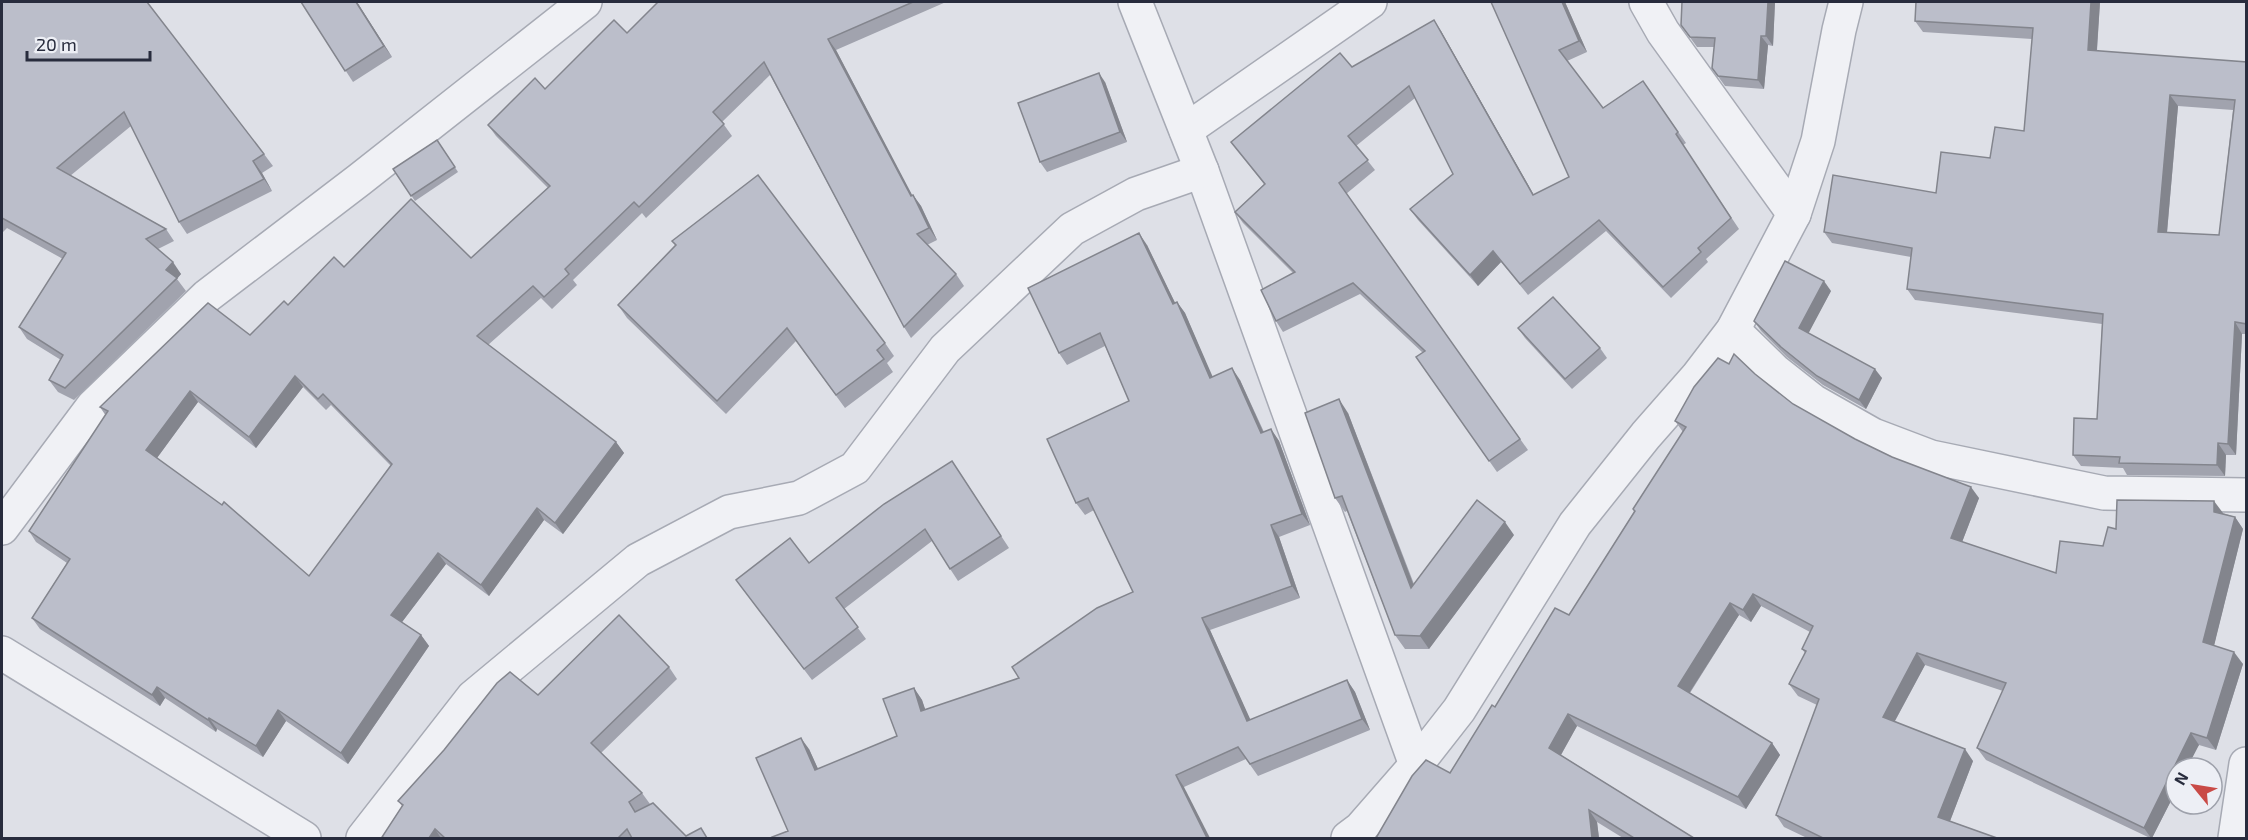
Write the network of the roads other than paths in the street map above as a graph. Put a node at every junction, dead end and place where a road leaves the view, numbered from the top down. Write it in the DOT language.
graph roads {
  1 [pos="585,2"];
  2 [pos="1135,2"];
  3 [pos="1370,2"];
  4 [pos="1646,2"];
  5 [pos="1846,2"];
  6 [pos="1186,129"];
  7 [pos="1202,171"];
  8 [pos="1794,214"];
  9 [pos="1733,330"];
  10 [pos="2247,495"];
  11 [pos="2,528"];
  12 [pos="2,653"];
  13 [pos="2247,764"];
  14 [pos="1416,765"];
  15 [pos="304,838"];
  16 [pos="363,838"];
  17 [pos="1348,838"];
  18 [pos="2235,838"];
  1 -- 11 [label="street"];
  2 -- 6 [label="street"];
  3 -- 6 [label="street"];
  4 -- 8 [label="street"];
  5 -- 8 [label="street"];
  6 -- 7 [label="street"];
  7 -- 14 [label="street"];
  7 -- 16 [label="street"];
  8 -- 9 [label="street"];
  9 -- 10 [label="street"];
  9 -- 14 [label="street"];
  12 -- 15 [label="street"];
  13 -- 18 [label="street"];
  14 -- 17 [label="street"];
}
